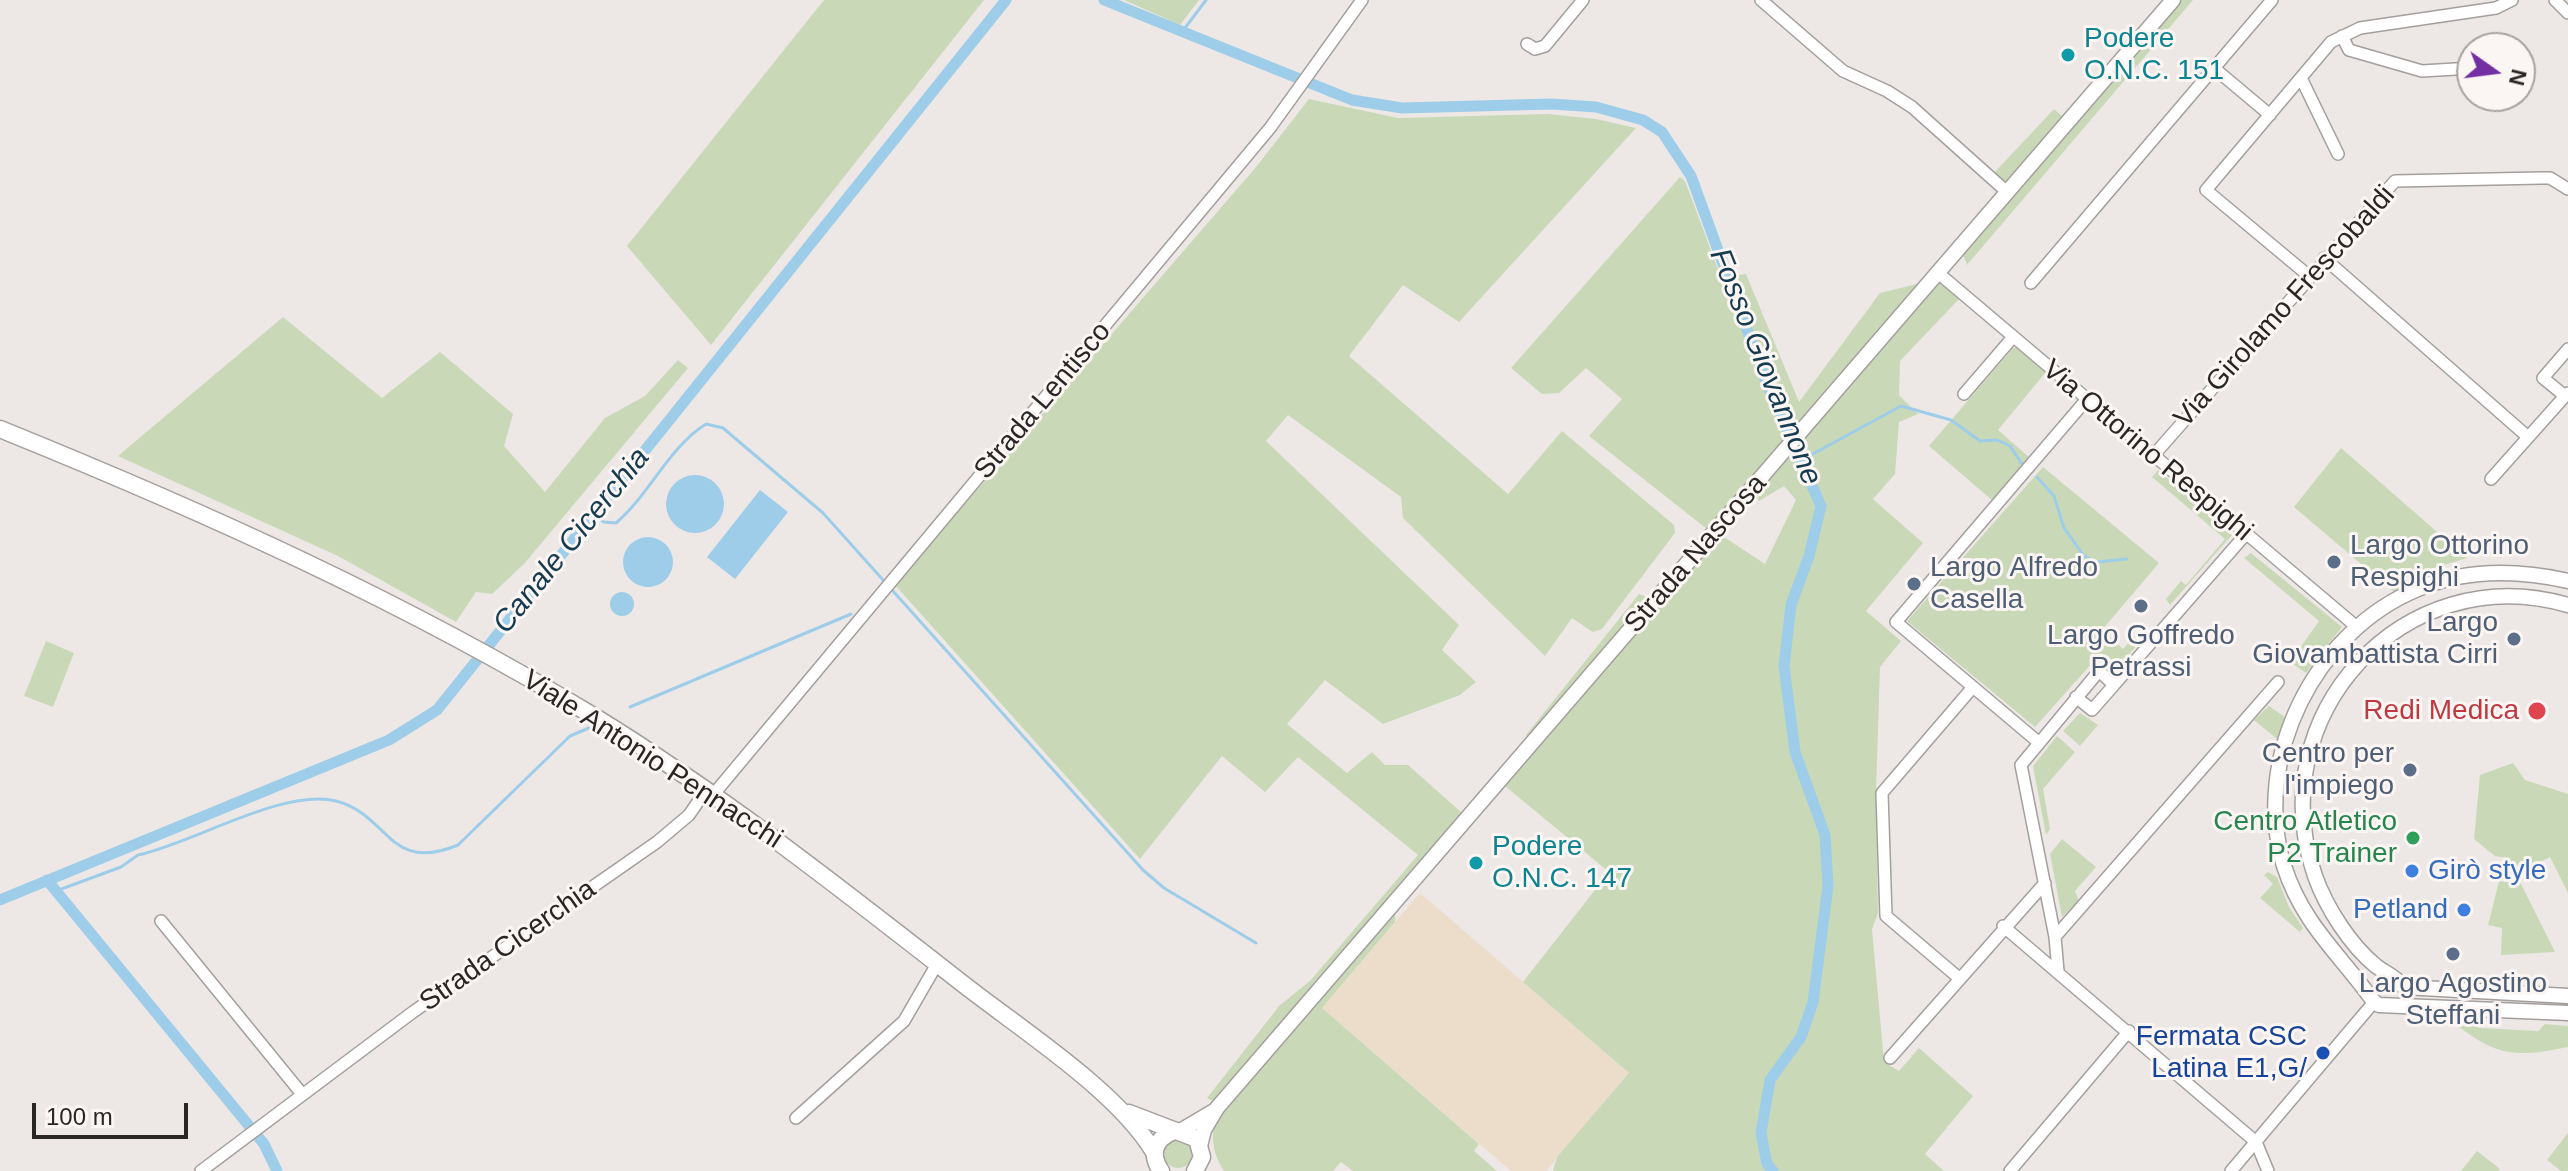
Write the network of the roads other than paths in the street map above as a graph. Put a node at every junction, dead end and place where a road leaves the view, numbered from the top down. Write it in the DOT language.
graph roads {
  1 [pos="1362,0"];
  2 [pos="1583,0"];
  3 [pos="1761,0"];
  4 [pos="2173,0"];
  5 [pos="2272,0"];
  6 [pos="2512,0"];
  7 [pos="2555,0"];
  8 [pos="2568,13"];
  9 [pos="2342,36"];
  10 [pos="1527,44"];
  11 [pos="2214,68"];
  12 [pos="2456,69"];
  13 [pos="2301,78"];
  14 [pos="2270,115"];
  15 [pos="2338,154"];
  16 [pos="2568,189"];
  17 [pos="2007,192"];
  18 [pos="2324,258"];
  19 [pos="1937,272"];
  20 [pos="2309,276"];
  21 [pos="2031,283"];
  22 [pos="2013,337"];
  23 [pos="2566,354"];
  24 [pos="1964,394"];
  25 [pos="2566,394"];
  26 [pos="2087,399"];
  27 [pos="0,429"];
  28 [pos="2528,437"];
  29 [pos="2153,456"];
  30 [pos="2491,479"];
  31 [pos="2246,534"];
  32 [pos="2524,574"];
  33 [pos="2568,581"];
  34 [pos="2524,596"];
  35 [pos="2568,605"];
  36 [pos="2358,628"];
  37 [pos="2278,682"];
  38 [pos="2114,685"];
  39 [pos="1973,687"];
  40 [pos="2076,697"];
  41 [pos="2037,741"];
  42 [pos="710,792"];
  43 [pos="2276,794"];
  44 [pos="2303,795"];
  45 [pos="2045,883"];
  46 [pos="161,921"];
  47 [pos="2003,926"];
  48 [pos="2055,937"];
  49 [pos="937,964"];
  50 [pos="2058,971"];
  51 [pos="2384,971"];
  52 [pos="1959,978"];
  53 [pos="2400,983"];
  54 [pos="2568,996"];
  55 [pos="2376,1001"];
  56 [pos="2568,1013"];
  57 [pos="2129,1031"];
  58 [pos="1890,1058"];
  59 [pos="302,1094"];
  60 [pos="1217,1108"];
  61 [pos="1124,1110"];
  62 [pos="796,1118"];
  63 [pos="1177,1131"];
  64 [pos="2256,1142"];
  65 [pos="1202,1161"];
  66 [pos="1155,1163"];
  67 [pos="201,1171"];
  68 [pos="2010,1171"];
  69 [pos="2231,1171"];
  70 [pos="2268,1171"];
  1 -- 42 [label="street, Strada Lentisco"];
  2 -- 10 [label="street"];
  3 -- 17 [label="street"];
  4 -- 17 [label="street, Strada Nascosa"];
  5 -- 11 [label="street"];
  6 -- 9 [label="street"];
  7 -- 8 [label="street"];
  9 -- 12 [label="street"];
  9 -- 13 [label="street"];
  11 -- 14 [label="street"];
  11 -- 21 [label="street"];
  13 -- 14 [label="street"];
  13 -- 15 [label="street"];
  14 -- 20 [label="street"];
  16 -- 18 [label="street, Via Girolamo Frescobaldi"];
  17 -- 19 [label="street, Strada Nascosa"];
  18 -- 20 [label="street, Via Girolamo Frescobaldi"];
  18 -- 28 [label="street"];
  19 -- 22 [label="street, Via Ottorino Respighi"];
  19 -- 60 [label="street, Strada Nascosa"];
  20 -- 29 [label="street, Via Girolamo Frescobaldi"];
  22 -- 24 [label="street"];
  22 -- 26 [label="street, Via Ottorino Respighi"];
  23 -- 25 [label="street"];
  25 -- 28 [label="street"];
  26 -- 29 [label="street, Via Ottorino Respighi"];
  26 -- 39 [label="street"];
  27 -- 42 [label="main road, Viale Antonio Pennacchi"];
  28 -- 30 [label="street"];
  29 -- 31 [label="street, Via Ottorino Respighi"];
  31 -- 36 [label="street, Via Ottorino Respighi"];
  31 -- 38 [label="street"];
  32 -- 33 [label="street"];
  32 -- 34 [label="street"];
  32 -- 36 [label="street"];
  34 -- 35 [label="street"];
  34 -- 44 [label="street"];
  36 -- 43 [label="street"];
  37 -- 48 [label="street"];
  38 -- 40 [label="street"];
  38 -- 40 [label="street"];
  39 -- 41 [label="street"];
  39 -- 52 [label="street"];
  40 -- 41 [label="street"];
  41 -- 45 [label="street"];
  42 -- 49 [label="main road, Viale Antonio Pennacchi"];
  42 -- 59 [label="street, Strada Cicerchia"];
  43 -- 44 [label="street"];
  43 -- 55 [label="street"];
  44 -- 51 [label="street"];
  45 -- 47 [label="street"];
  45 -- 48 [label="street"];
  46 -- 59 [label="street"];
  47 -- 50 [label="street"];
  47 -- 52 [label="street"];
  48 -- 50 [label="street"];
  49 -- 61 [label="main road, Viale Antonio Pennacchi"];
  49 -- 62 [label="street"];
  50 -- 57 [label="street"];
  51 -- 53 [label="street"];
  51 -- 55 [label="street"];
  52 -- 58 [label="street"];
  53 -- 54 [label="street"];
  53 -- 55 [label="street"];
  55 -- 56 [label="street"];
  55 -- 64 [label="street"];
  57 -- 64 [label="street"];
  57 -- 68 [label="street"];
  59 -- 67 [label="street, Strada Cicerchia"];
  60 -- 63 [label="street, Strada Nascosa"];
  60 -- 65 [label="street, Strada Nascosa"];
  61 -- 63 [label="main road, Viale Antonio Pennacchi"];
  61 -- 66 [label="main road, Viale Antonio Pennacchi"];
  63 -- 65 [label="main road, Viale Antonio Pennacchi"];
  63 -- 66 [label="main road"];
  64 -- 69 [label="street"];
  64 -- 70 [label="street"];
}
